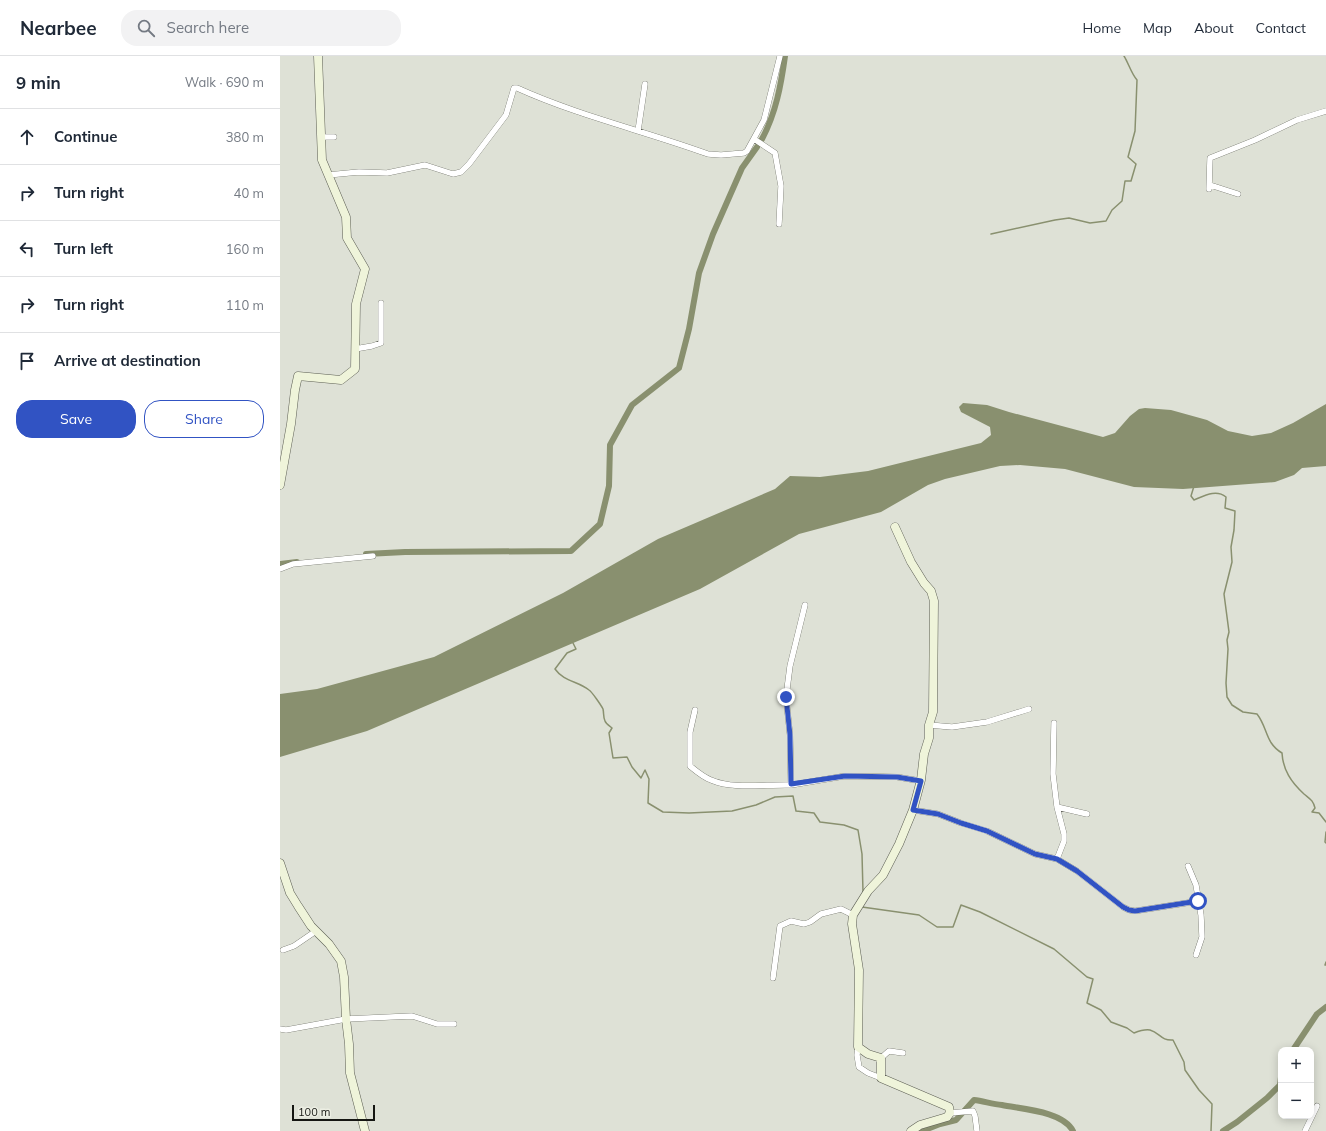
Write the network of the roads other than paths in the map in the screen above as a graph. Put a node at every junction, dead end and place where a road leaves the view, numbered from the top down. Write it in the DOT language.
graph roads {
  1 [pos="318,56"];
  2 [pos="780,56"];
  3 [pos="645,84"];
  4 [pos="1326,111"];
  5 [pos="638,131"];
  6 [pos="334,137"];
  7 [pos="321,138"];
  8 [pos="754,139"];
  9 [pos="328,175"];
  10 [pos="1238,194"];
  11 [pos="779,224"];
  12 [pos="381,302"];
  13 [pos="355,349"];
  14 [pos="280,485"];
  15 [pos="896,527"];
  16 [pos="374,556"];
  17 [pos="280,568"];
  18 [pos="805,605"];
  19 [pos="1029,709"];
  20 [pos="695,710"];
  21 [pos="1054,723"];
  22 [pos="929,725"];
  23 [pos="921,781"];
  24 [pos="791,784"];
  25 [pos="1057,808"];
  26 [pos="913,810"];
  27 [pos="1086,814"];
  28 [pos="1057,859"];
  29 [pos="280,863"];
  30 [pos="1188,866"];
  31 [pos="1198,901"];
  32 [pos="853,915"];
  33 [pos="316,931"];
  34 [pos="283,950"];
  35 [pos="1196,955"];
  36 [pos="773,978"];
  37 [pos="346,1019"];
  38 [pos="454,1024"];
  39 [pos="280,1029"];
  40 [pos="858,1047"];
  41 [pos="903,1053"];
  42 [pos="881,1058"];
  43 [pos="881,1078"];
  44 [pos="1317,1106"];
  45 [pos="950,1113"];
  46 [pos="365,1131"];
  47 [pos="911,1131"];
  48 [pos="977,1131"];
  49 [pos="1305,1131"];
  1 -- 7 [label="street"];
  2 -- 8 [label="street"];
  3 -- 5 [label="street"];
  4 -- 10 [label="street"];
  5 -- 8 [label="street"];
  5 -- 9 [label="street"];
  6 -- 7 [label="street"];
  7 -- 9 [label="street"];
  8 -- 11 [label="street"];
  9 -- 13 [label="street"];
  12 -- 13 [label="street"];
  13 -- 14 [label="street"];
  15 -- 22 [label="street"];
  16 -- 17 [label="street"];
  18 -- 24 [label="street"];
  19 -- 22 [label="street"];
  20 -- 24 [label="street"];
  21 -- 25 [label="street"];
  22 -- 23 [label="street"];
  23 -- 24 [label="street"];
  23 -- 26 [label="street"];
  25 -- 27 [label="street"];
  25 -- 28 [label="street"];
  26 -- 28 [label="street"];
  26 -- 32 [label="street"];
  28 -- 31 [label="street"];
  29 -- 33 [label="street"];
  30 -- 31 [label="street"];
  31 -- 35 [label="street"];
  32 -- 36 [label="street"];
  32 -- 40 [label="street"];
  33 -- 34 [label="street"];
  33 -- 37 [label="street"];
  37 -- 38 [label="street"];
  37 -- 39 [label="street"];
  37 -- 46 [label="street"];
  40 -- 42 [label="street"];
  40 -- 43 [label="street"];
  41 -- 42 [label="street"];
  42 -- 43 [label="street"];
  43 -- 45 [label="street"];
  44 -- 49 [label="street"];
  45 -- 47 [label="street"];
  45 -- 48 [label="street"];
}
